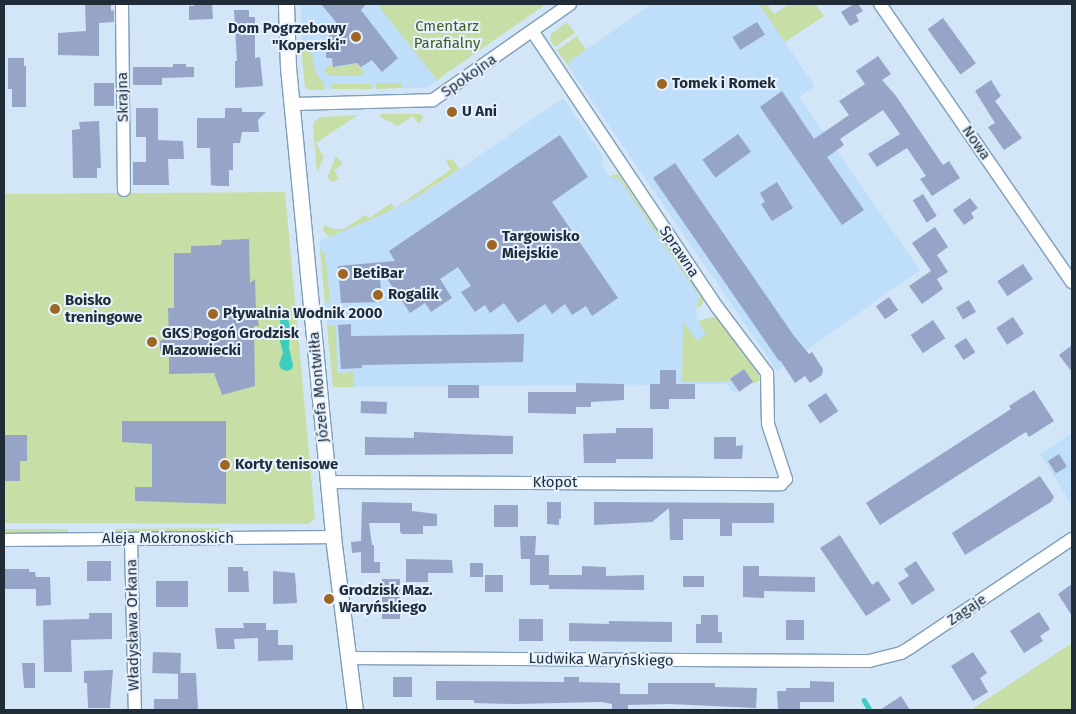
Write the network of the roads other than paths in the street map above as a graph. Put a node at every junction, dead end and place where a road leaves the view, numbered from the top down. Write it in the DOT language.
graph roads {
  1 [pos="122,4"];
  2 [pos="286,4"];
  3 [pos="570,4"];
  4 [pos="880,4"];
  5 [pos="532,32"];
  6 [pos="292,104"];
  7 [pos="124,190"];
  8 [pos="1072,282"];
  9 [pos="328,482"];
  10 [pos="781,484"];
  11 [pos="333,538"];
  12 [pos="4,540"];
  13 [pos="131,540"];
  14 [pos="1072,540"];
  15 [pos="348,658"];
  16 [pos="854,662"];
  17 [pos="135,710"];
  18 [pos="354,710"];
  1 -- 7 [label="street, Skrajna"];
  2 -- 6 [label="street, Józefa Montwiłła"];
  3 -- 5 [label="street, Spokojna"];
  4 -- 8 [label="street, Nowa"];
  5 -- 6 [label="street, Spokojna"];
  5 -- 10 [label="street, Sprawna"];
  6 -- 9 [label="street, Józefa Montwiłła"];
  9 -- 10 [label="street, Kłopot"];
  9 -- 11 [label="street, Józefa Montwiłła"];
  11 -- 13 [label="street, Aleja Mokronoskich"];
  11 -- 15 [label="street, Józefa Montwiłła"];
  12 -- 13 [label="street, Aleja Mokronoskich"];
  13 -- 17 [label="street, Władysława Orkana"];
  14 -- 16 [label="street, Zagaje"];
  15 -- 16 [label="street, Ludwika Waryńskiego"];
  15 -- 18 [label="street, Józefa Montwiłła"];
}
